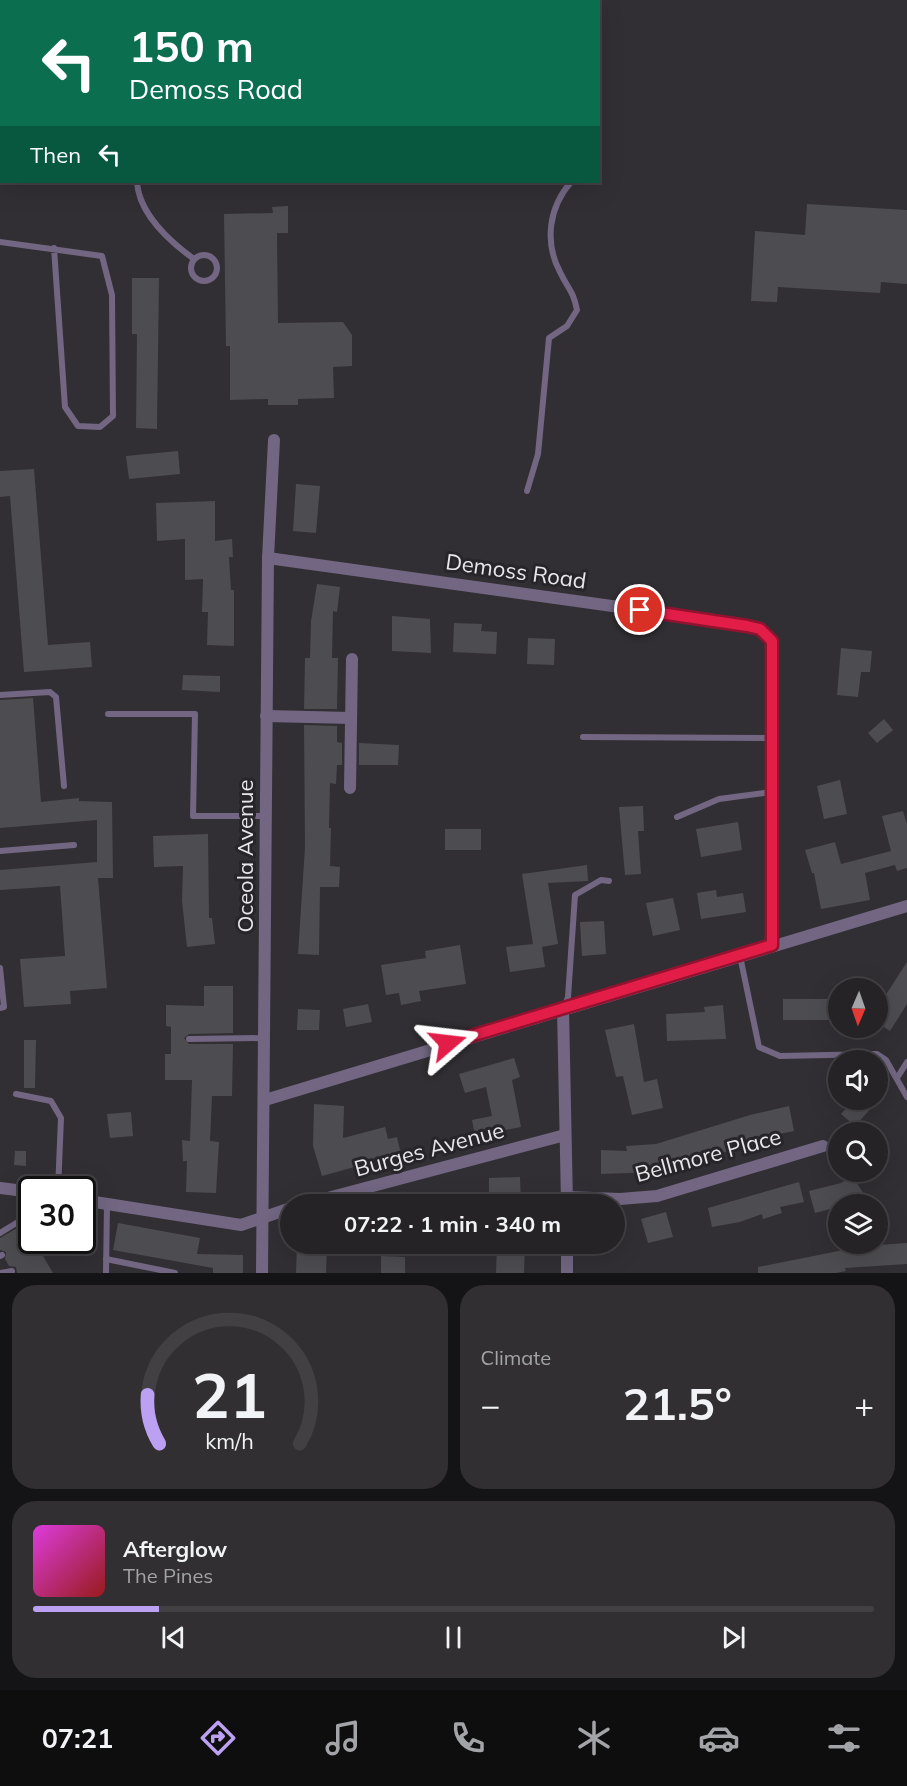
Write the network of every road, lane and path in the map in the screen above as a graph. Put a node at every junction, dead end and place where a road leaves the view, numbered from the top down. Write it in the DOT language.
graph roads {
  1 [pos="137,183"];
  2 [pos="570,183"];
  3 [pos="0,242"];
  4 [pos="54,248"];
  5 [pos="194,260"];
  6 [pos="274,440"];
  7 [pos="527,491"];
  8 [pos="268,558"];
  9 [pos="352,659"];
  10 [pos="0,696"];
  11 [pos="108,714"];
  12 [pos="267,716"];
  13 [pos="351,717"];
  14 [pos="583,737"];
  15 [pos="772,738"];
  16 [pos="64,786"];
  17 [pos="350,788"];
  18 [pos="772,792"];
  19 [pos="266,816"];
  20 [pos="677,817"];
  21 [pos="74,845"];
  22 [pos="0,851"];
  23 [pos="609,881"];
  24 [pos="907,906"];
  25 [pos="772,945"];
  26 [pos="740,954"];
  27 [pos="0,968"];
  28 [pos="0,1008"];
  29 [pos="563,1009"];
  30 [pos="265,1038"];
  31 [pos="189,1039"];
  32 [pos="907,1062"];
  33 [pos="897,1078"];
  34 [pos="16,1094"];
  35 [pos="907,1097"];
  36 [pos="265,1100"];
  37 [pos="565,1135"];
  38 [pos="823,1146"];
  39 [pos="59,1176"];
  40 [pos="0,1188"];
  41 [pos="18,1190"];
  42 [pos="358,1194"];
  43 [pos="567,1194"];
  44 [pos="625,1198"];
  45 [pos="96,1202"];
  46 [pos="108,1204"];
  47 [pos="280,1211"];
  48 [pos="261,1216"];
  49 [pos="18,1222"];
  50 [pos="0,1233"];
  51 [pos="567,1254"];
  52 [pos="106,1259"];
  53 [pos="12,1271"];
  54 [pos="0,1272"];
  55 [pos="106,1273"];
  56 [pos="175,1273"];
  57 [pos="262,1273"];
  58 [pos="567,1273"];
  1 -- 5 [label="lane"];
  2 -- 7 [label="lane"];
  3 -- 4 [label="lane"];
  4 -- 4 [label="lane"];
  5 -- 5 [label="lane"];
  6 -- 8 [label="street, Oceola Avenue"];
  8 -- 12 [label="street, Oceola Avenue"];
  8 -- 15 [label="street, Demoss Road"];
  9 -- 13 [label="street"];
  10 -- 16 [label="lane"];
  11 -- 19 [label="lane"];
  12 -- 13 [label="street"];
  12 -- 19 [label="street, Oceola Avenue"];
  13 -- 17 [label="street"];
  14 -- 15 [label="lane"];
  15 -- 18 [label="street, Demoss Road"];
  18 -- 20 [label="lane"];
  18 -- 25 [label="street, Demoss Road"];
  19 -- 30 [label="street, Oceola Avenue"];
  21 -- 22 [label="lane"];
  23 -- 29 [label="lane"];
  24 -- 25 [label="street"];
  25 -- 26 [label="street"];
  26 -- 29 [label="street"];
  26 -- 33 [label="lane"];
  27 -- 28 [label="lane"];
  29 -- 36 [label="street"];
  29 -- 37 [label="street"];
  30 -- 31 [label="lane"];
  30 -- 36 [label="street, Oceola Avenue"];
  32 -- 33 [label="lane"];
  33 -- 35 [label="lane"];
  34 -- 39 [label="lane"];
  36 -- 48 [label="street, Oceola Avenue"];
  37 -- 42 [label="street, Burges Avenue"];
  37 -- 43 [label="street"];
  38 -- 44 [label="street, Bellmore Place"];
  40 -- 41 [label="street"];
  45 -- 46 [label="street"];
  46 -- 48 [label="street"];
  46 -- 52 [label="lane"];
  47 -- 48 [label="street"];
  48 -- 57 [label="street, Oceola Avenue"];
  49 -- 50 [label="lane"];
  51 -- 58 [label="street"];
  52 -- 55 [label="lane"];
  52 -- 56 [label="lane"];
  53 -- 54 [label="lane"];
}
